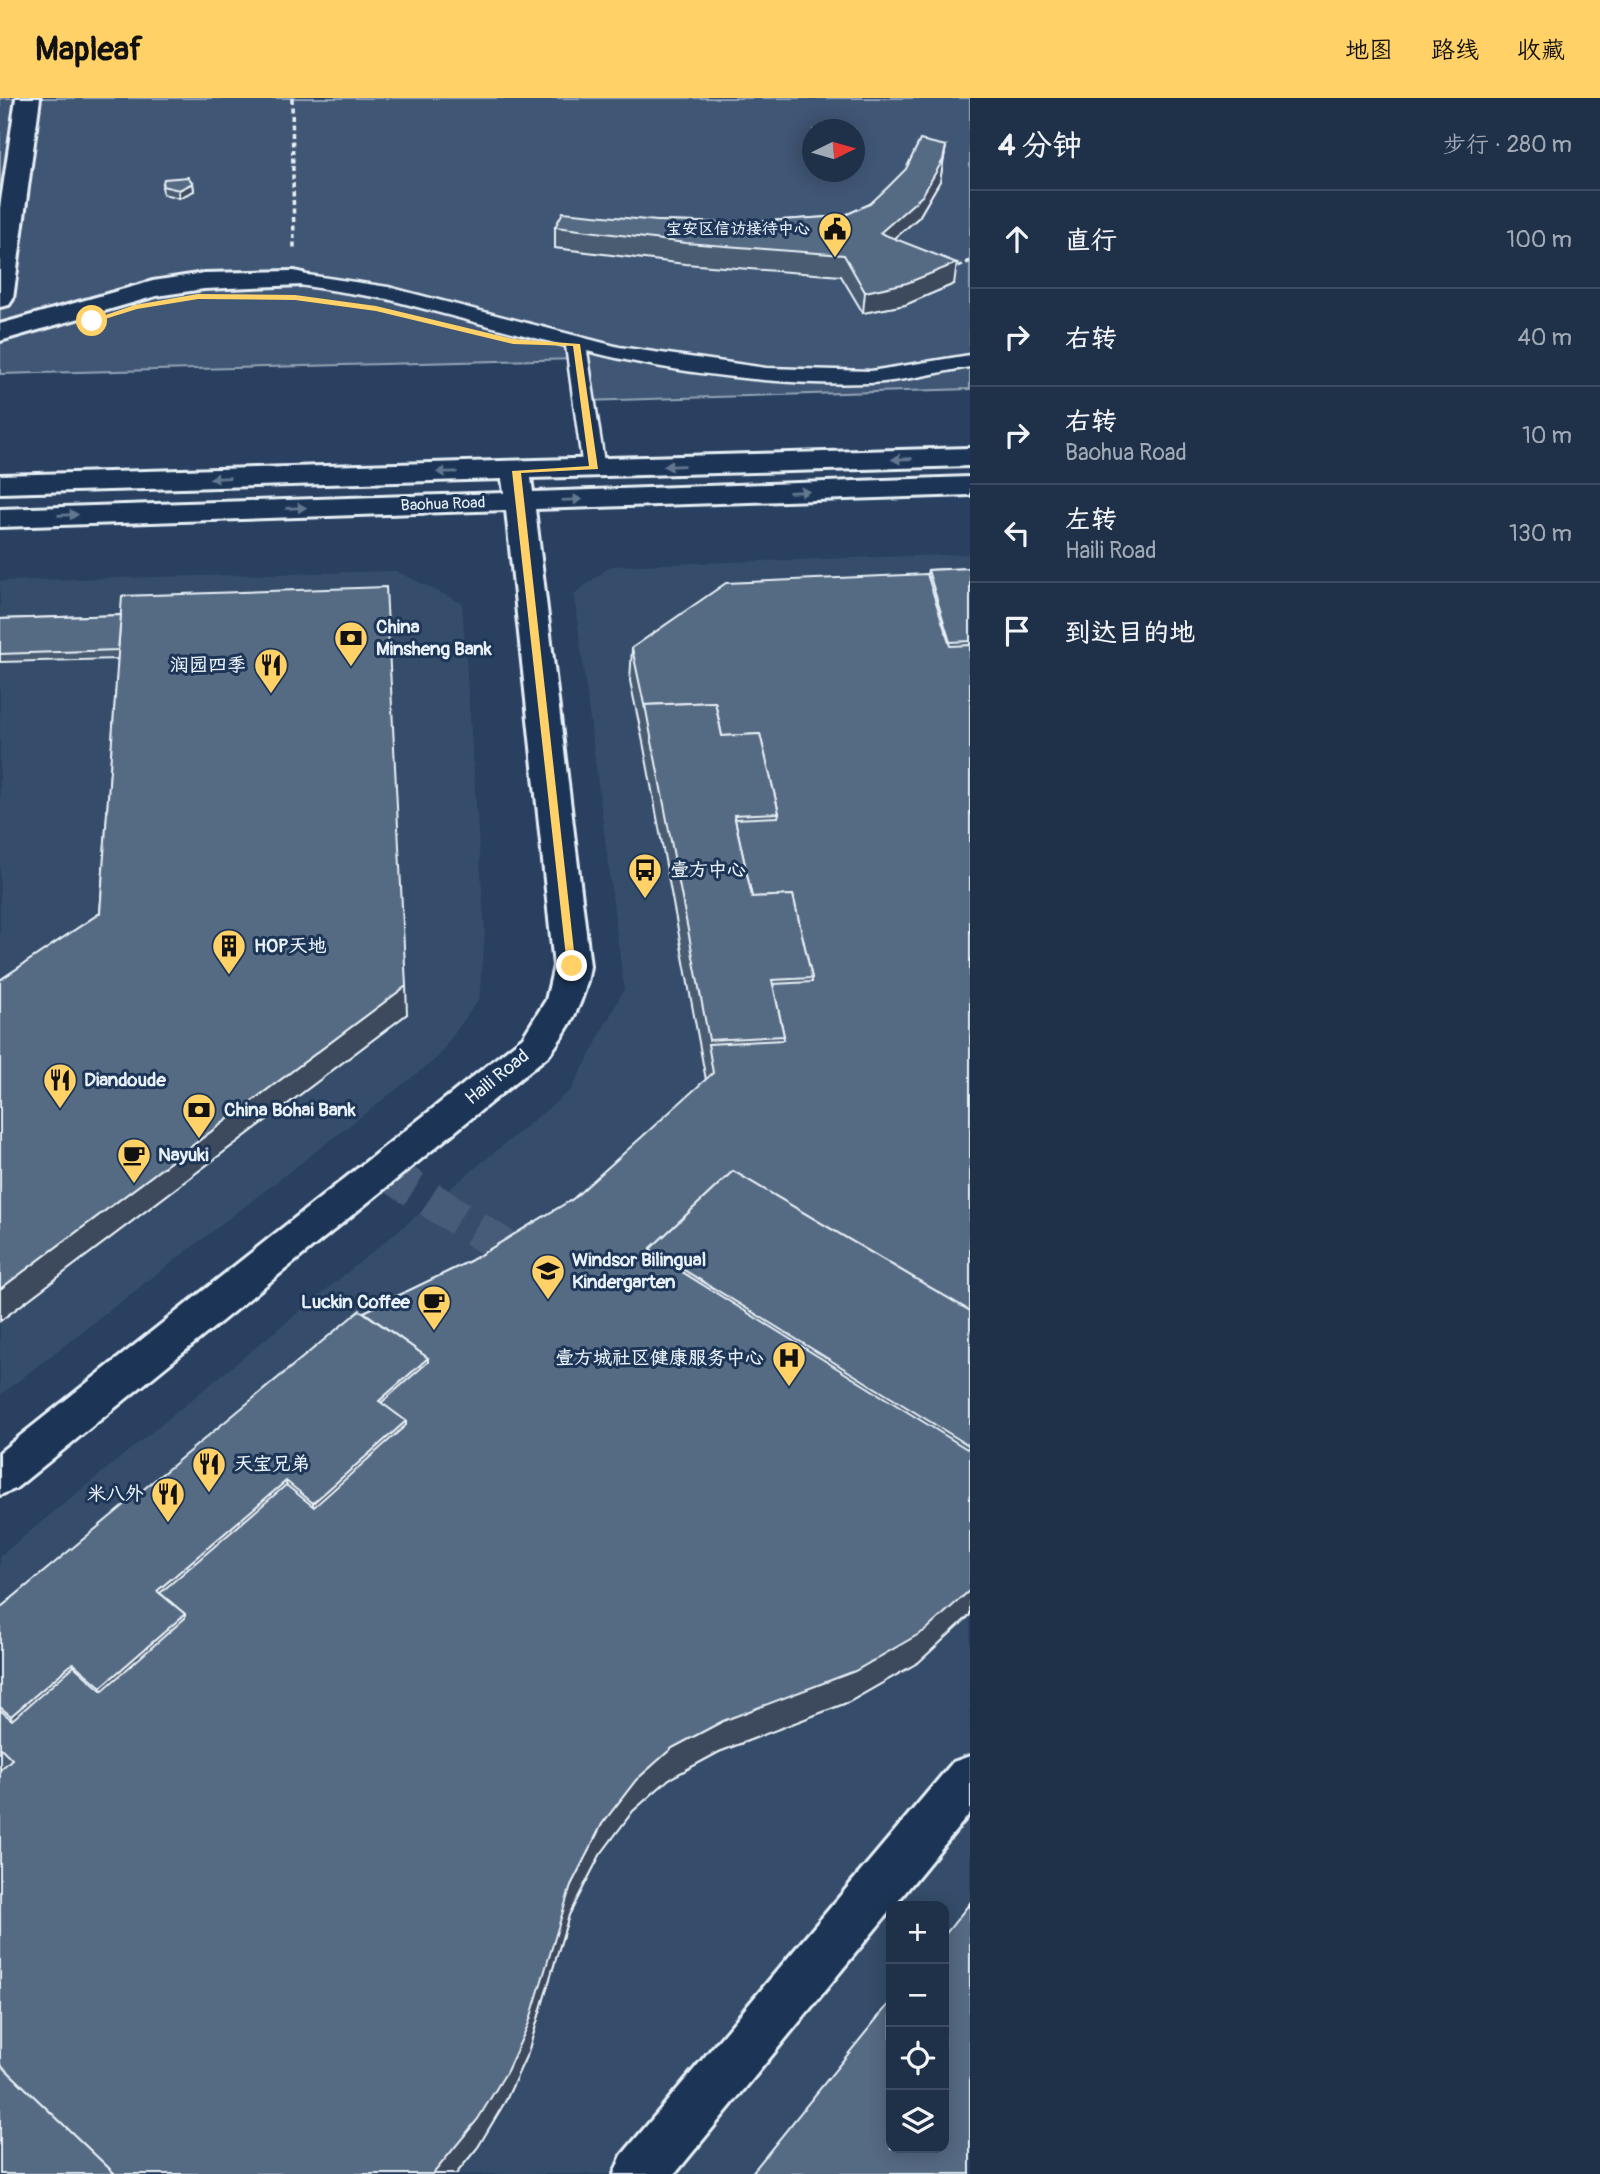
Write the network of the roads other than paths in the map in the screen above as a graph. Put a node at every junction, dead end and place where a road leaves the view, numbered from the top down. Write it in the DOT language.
graph roads {
  1 [pos="28,98"];
  2 [pos="294,279"];
  3 [pos="0,299"];
  4 [pos="0,333"];
  5 [pos="576,344"];
  6 [pos="970,361"];
  7 [pos="970,457"];
  8 [pos="594,469"];
  9 [pos="0,484"];
  10 [pos="518,486"];
  11 [pos="970,486"];
  12 [pos="0,517"];
  13 [pos="0,1477"];
  14 [pos="970,1777"];
  15 [pos="640,2174"];
  1 -- 3 [label="street"];
  2 -- 4 [label="street"];
  2 -- 5 [label="lane"];
  5 -- 6 [label="lane"];
  5 -- 8 [label="lane"];
  7 -- 8 [label="street, Baohua Road, one-way"];
  8 -- 10 [label="street, Baohua Road"];
  10 -- 9 [label="street, Baohua Road, one-way"];
  10 -- 11 [label="street, Baohua Road, one-way"];
  12 -- 10 [label="street, Baohua Road, one-way"];
  10 -- 13 [label="street, Haili Road"];
  14 -- 15 [label="street"];
}
